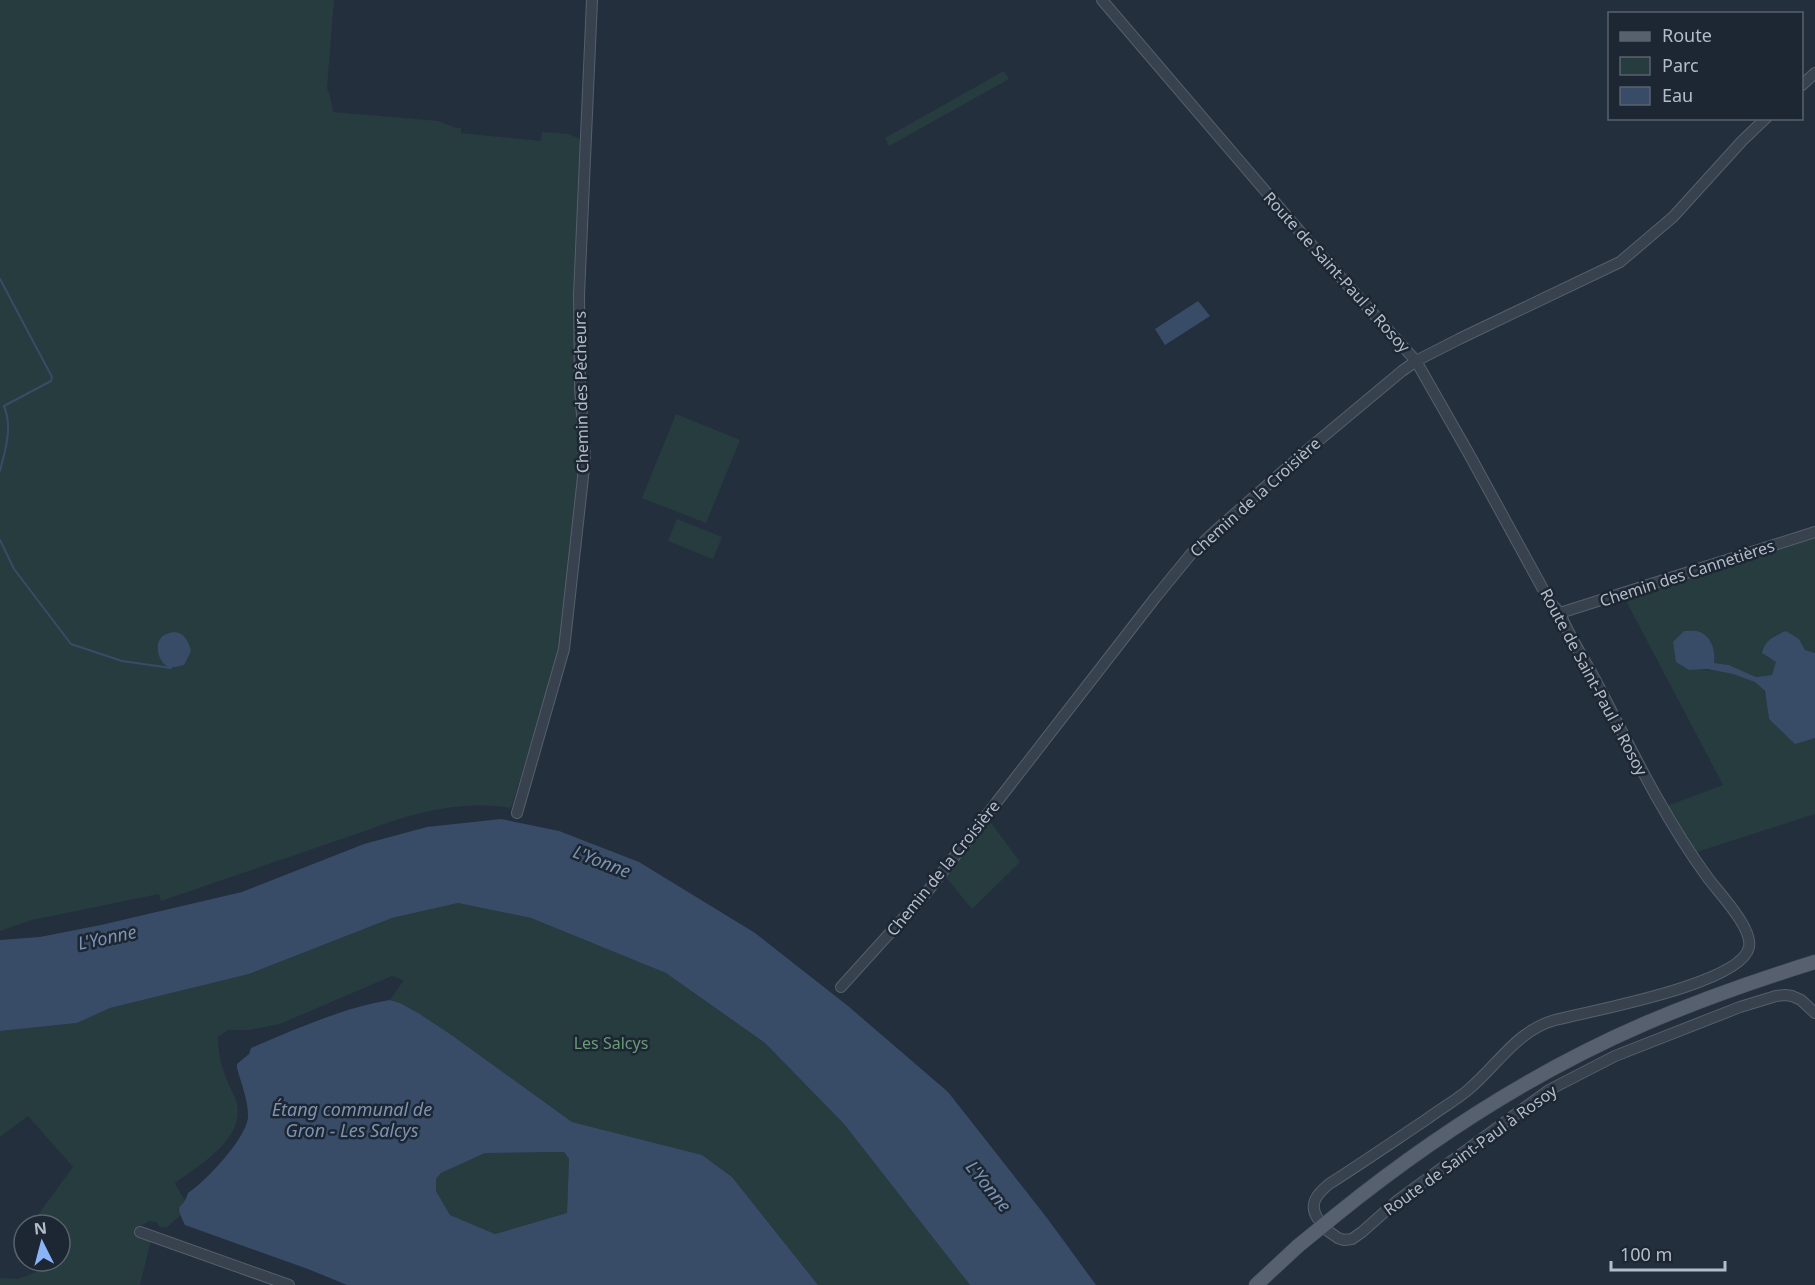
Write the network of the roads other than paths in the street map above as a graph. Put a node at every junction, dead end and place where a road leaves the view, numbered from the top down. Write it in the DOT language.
graph roads {
  1 [pos="592,0"];
  2 [pos="1102,0"];
  3 [pos="1815,73"];
  4 [pos="1803,84"];
  5 [pos="1764,120"];
  6 [pos="1416,361"];
  7 [pos="1815,532"];
  8 [pos="1560,614"];
  9 [pos="517,813"];
  10 [pos="1815,962"];
  11 [pos="842,987"];
  12 [pos="1815,1013"];
  13 [pos="1318,1219"];
  14 [pos="1328,1231"];
  15 [pos="140,1232"];
  16 [pos="290,1285"];
  17 [pos="1256,1285"];
  1 -- 9 [label="street, Chemin des Pêcheurs"];
  2 -- 6 [label="street, Route de Saint-Paul à Rosoy"];
  3 -- 4 [label="street"];
  5 -- 6 [label="street, Chemin de la Croisière"];
  6 -- 8 [label="street, Route de Saint-Paul à Rosoy"];
  6 -- 11 [label="street, Chemin de la Croisière"];
  7 -- 8 [label="street, Chemin des Cannetières"];
  8 -- 13 [label="street, Route de Saint-Paul à Rosoy"];
  10 -- 17 [label="main road, bridge"];
  12 -- 14 [label="street, Route de Saint-Paul à Rosoy"];
  15 -- 16 [label="street"];
}
